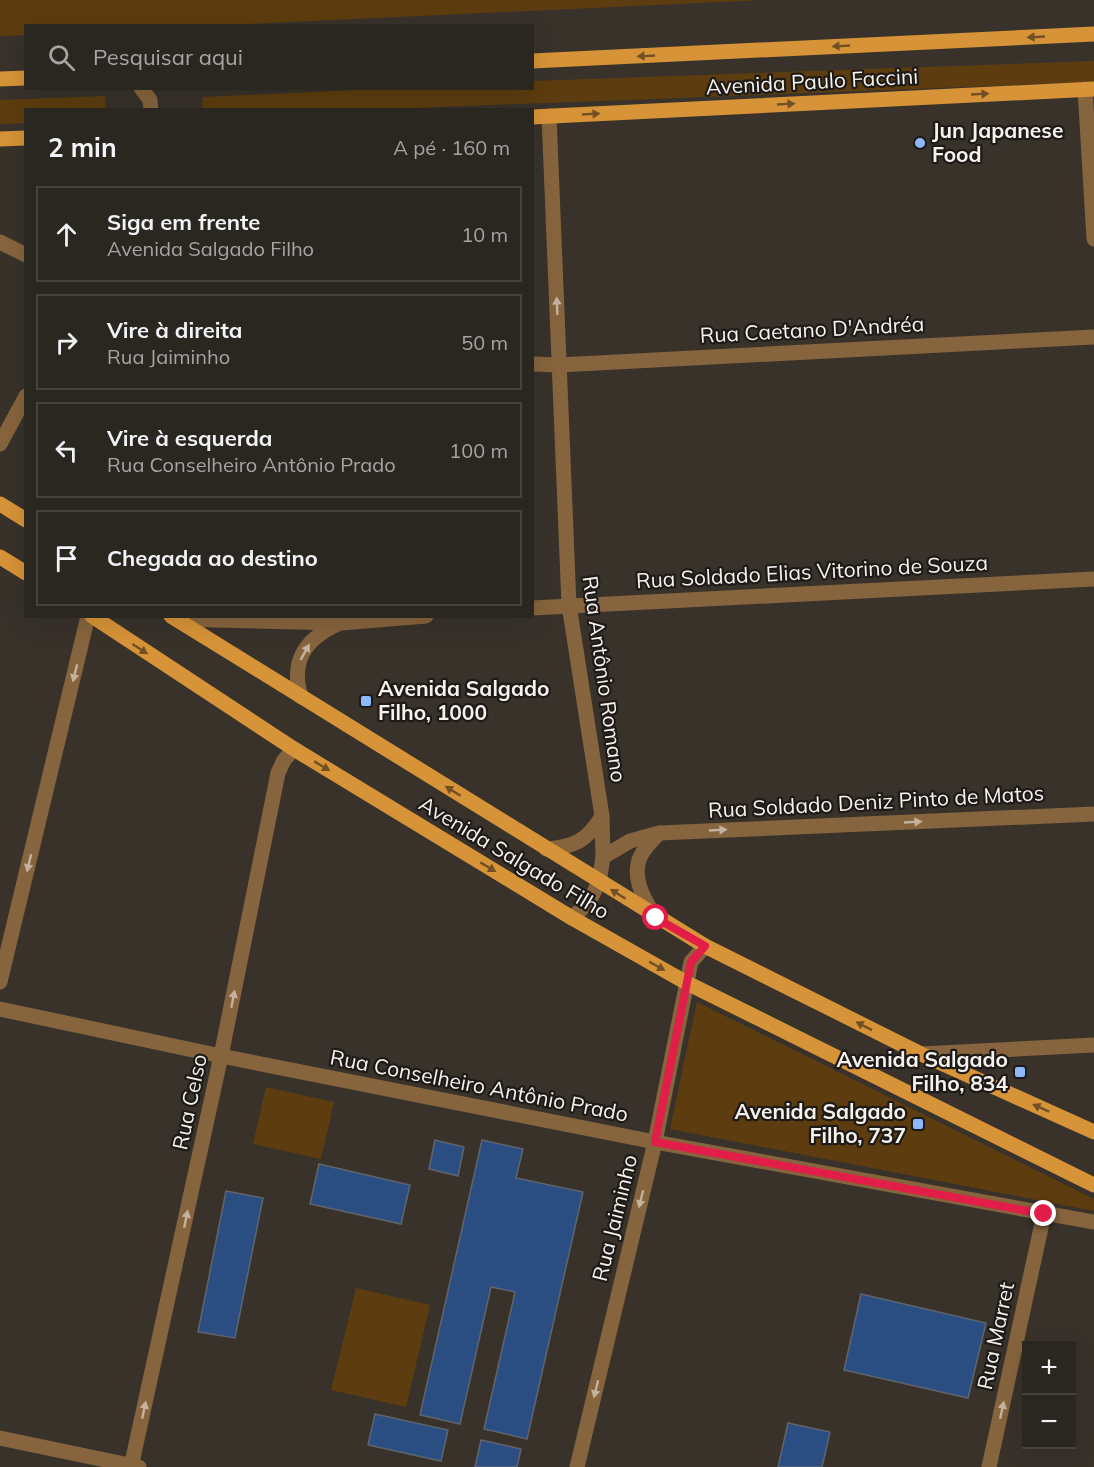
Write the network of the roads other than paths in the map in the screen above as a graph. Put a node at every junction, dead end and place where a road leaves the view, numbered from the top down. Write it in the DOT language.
graph roads {
  1 [pos="1094,34"];
  2 [pos="534,61"];
  3 [pos="24,78"];
  4 [pos="0,79"];
  5 [pos="1090,89"];
  6 [pos="142,90"];
  7 [pos="151,108"];
  8 [pos="549,116"];
  9 [pos="534,117"];
  10 [pos="24,138"];
  11 [pos="0,140"];
  12 [pos="1094,238"];
  13 [pos="0,242"];
  14 [pos="24,254"];
  15 [pos="1094,337"];
  16 [pos="534,364"];
  17 [pos="559,365"];
  18 [pos="24,400"];
  19 [pos="0,444"];
  20 [pos="0,504"];
  21 [pos="24,519"];
  22 [pos="0,557"];
  23 [pos="24,572"];
  24 [pos="1094,579"];
  25 [pos="569,606"];
  26 [pos="534,608"];
  27 [pos="90,618"];
  28 [pos="93,618"];
  29 [pos="173,618"];
  30 [pos="402,618"];
  31 [pos="341,623"];
  32 [pos="301,697"];
  33 [pos="294,749"];
  34 [pos="1094,814"];
  35 [pos="602,816"];
  36 [pos="659,833"];
  37 [pos="546,849"];
  38 [pos="603,857"];
  39 [pos="599,882"];
  40 [pos="572,918"];
  41 [pos="656,918"];
  42 [pos="705,946"];
  43 [pos="0,982"];
  44 [pos="687,983"];
  45 [pos="0,1009"];
  46 [pos="1094,1046"];
  47 [pos="921,1054"];
  48 [pos="221,1056"];
  49 [pos="1094,1132"];
  50 [pos="655,1142"];
  51 [pos="1094,1185"];
  52 [pos="1044,1214"];
  53 [pos="1094,1222"];
  54 [pos="0,1438"];
  55 [pos="134,1467"];
  56 [pos="577,1467"];
  57 [pos="989,1467"];
  1 -- 2 [label="main road, Avenida Paulo Faccini, one-way"];
  3 -- 4 [label="main road"];
  8 -- 5 [label="main road, Avenida Paulo Faccini, one-way"];
  5 -- 12 [label="street"];
  6 -- 7 [label="street"];
  8 -- 9 [label="main road, Avenida Paulo Faccini"];
  17 -- 8 [label="street, Rua Antônio Romano, one-way"];
  10 -- 11 [label="main road"];
  13 -- 14 [label="street"];
  15 -- 17 [label="street, Rua Caetano D'Andréa"];
  16 -- 17 [label="street, Rua Caetano D'Andréa"];
  17 -- 25 [label="street, Rua Antônio Romano"];
  18 -- 19 [label="street"];
  20 -- 21 [label="main road"];
  22 -- 23 [label="main road"];
  24 -- 25 [label="street, Rua Soldado Elias Vitorino de Souza"];
  25 -- 26 [label="street, Rua Soldado Elias Vitorino de Souza"];
  25 -- 35 [label="street, Rua Antônio Romano"];
  27 -- 43 [label="street, one-way"];
  28 -- 33 [label="main road, Avenida Salgado Filho, one-way"];
  29 -- 31 [label="street"];
  29 -- 32 [label="main road, Avenida Salgado Filho"];
  30 -- 31 [label="street"];
  32 -- 31 [label="street, one-way"];
  37 -- 32 [label="main road, Avenida Salgado Filho, one-way"];
  33 -- 40 [label="main road, Avenida Salgado Filho, one-way"];
  48 -- 33 [label="street, Rua Celso, one-way"];
  36 -- 34 [label="street, Rua Soldado Deniz Pinto de Matos, one-way"];
  35 -- 37 [label="street"];
  35 -- 38 [label="street, Rua Antônio Romano"];
  36 -- 38 [label="street, Rua Soldado Deniz Pinto de Matos"];
  36 -- 41 [label="street"];
  37 -- 39 [label="main road, Avenida Salgado Filho"];
  38 -- 39 [label="street, Rua Antônio Romano"];
  39 -- 40 [label="street, Rua Antônio Romano"];
  41 -- 39 [label="main road, Avenida Salgado Filho, one-way"];
  40 -- 44 [label="main road, Avenida Salgado Filho, one-way"];
  41 -- 42 [label="main road, Avenida Salgado Filho"];
  42 -- 44 [label="street, Rua Jaiminho"];
  47 -- 42 [label="main road, Avenida Salgado Filho, one-way"];
  44 -- 50 [label="street, Rua Jaiminho"];
  44 -- 51 [label="main road, Avenida Salgado Filho"];
  45 -- 48 [label="street, Rua Conselheiro Antônio Prado"];
  46 -- 47 [label="street"];
  49 -- 47 [label="main road, Avenida Salgado Filho, one-way"];
  48 -- 50 [label="street, Rua Conselheiro Antônio Prado"];
  55 -- 48 [label="street, Rua Celso, one-way"];
  50 -- 52 [label="street, Rua Conselheiro Antônio Prado"];
  50 -- 56 [label="street, Rua Jaiminho, one-way"];
  52 -- 53 [label="street, Rua Conselheiro Antônio Prado"];
  57 -- 52 [label="street, Rua Marret, one-way"];
  54 -- 55 [label="street"];
}
